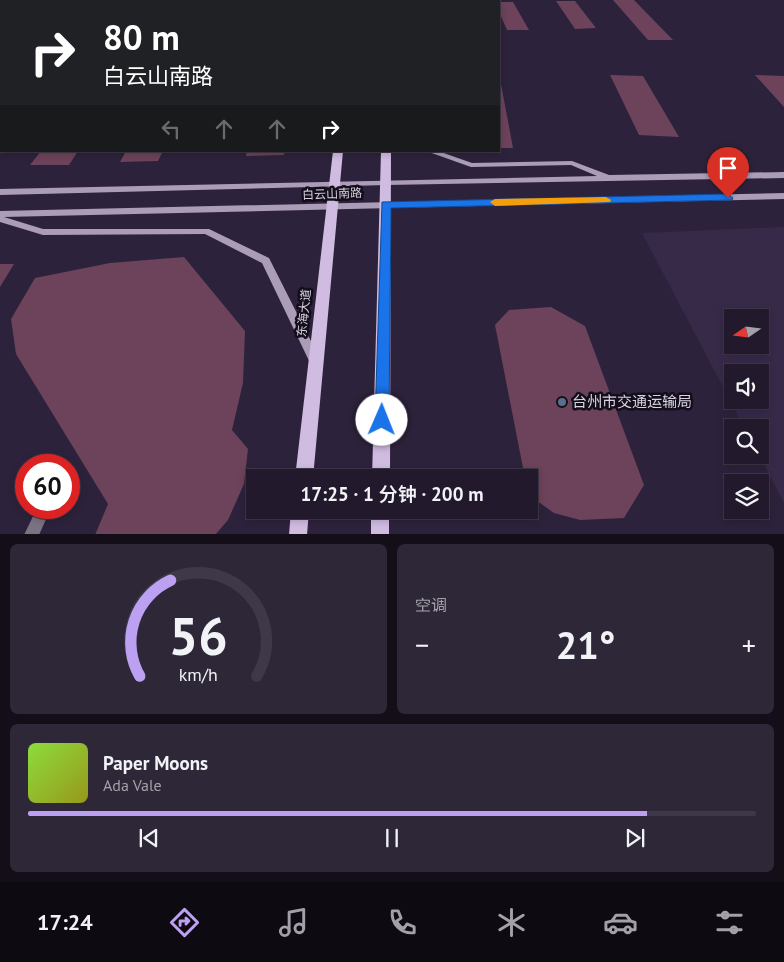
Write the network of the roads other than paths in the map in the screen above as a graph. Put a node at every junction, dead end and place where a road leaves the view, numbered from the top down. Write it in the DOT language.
graph roads {
  1 [pos="338,152"];
  2 [pos="386,152"];
  3 [pos="433,152"];
  4 [pos="784,175"];
  5 [pos="611,178"];
  6 [pos="387,182"];
  7 [pos="334,184"];
  8 [pos="0,192"];
  9 [pos="784,196"];
  10 [pos="386,205"];
  11 [pos="332,206"];
  12 [pos="0,214"];
  13 [pos="0,219"];
  14 [pos="316,365"];
  15 [pos="305,469"];
  16 [pos="381,469"];
  17 [pos="38,519"];
  18 [pos="299,519"];
  19 [pos="380,519"];
  20 [pos="31,534"];
  21 [pos="298,534"];
  22 [pos="380,534"];
  1 -- 7 [label="main road, 东海大道"];
  2 -- 6 [label="main road"];
  3 -- 5 [label="main road"];
  4 -- 5 [label="main road, 白云山南路"];
  5 -- 6 [label="main road, 白云山南路"];
  6 -- 7 [label="main road, 白云山南路"];
  6 -- 10 [label="main road"];
  7 -- 8 [label="main road, 白云山南路"];
  7 -- 11 [label="main road, 东海大道"];
  9 -- 10 [label="main road, 白云山南路"];
  10 -- 11 [label="main road, 白云山南路"];
  10 -- 16 [label="main road"];
  11 -- 12 [label="main road, 白云山南路"];
  11 -- 14 [label="main road, 东海大道"];
  13 -- 14 [label="main road"];
  14 -- 15 [label="main road, 东海大道"];
  17 -- 20 [label="lane"];
  18 -- 21 [label="main road"];
  19 -- 22 [label="main road"];
}
